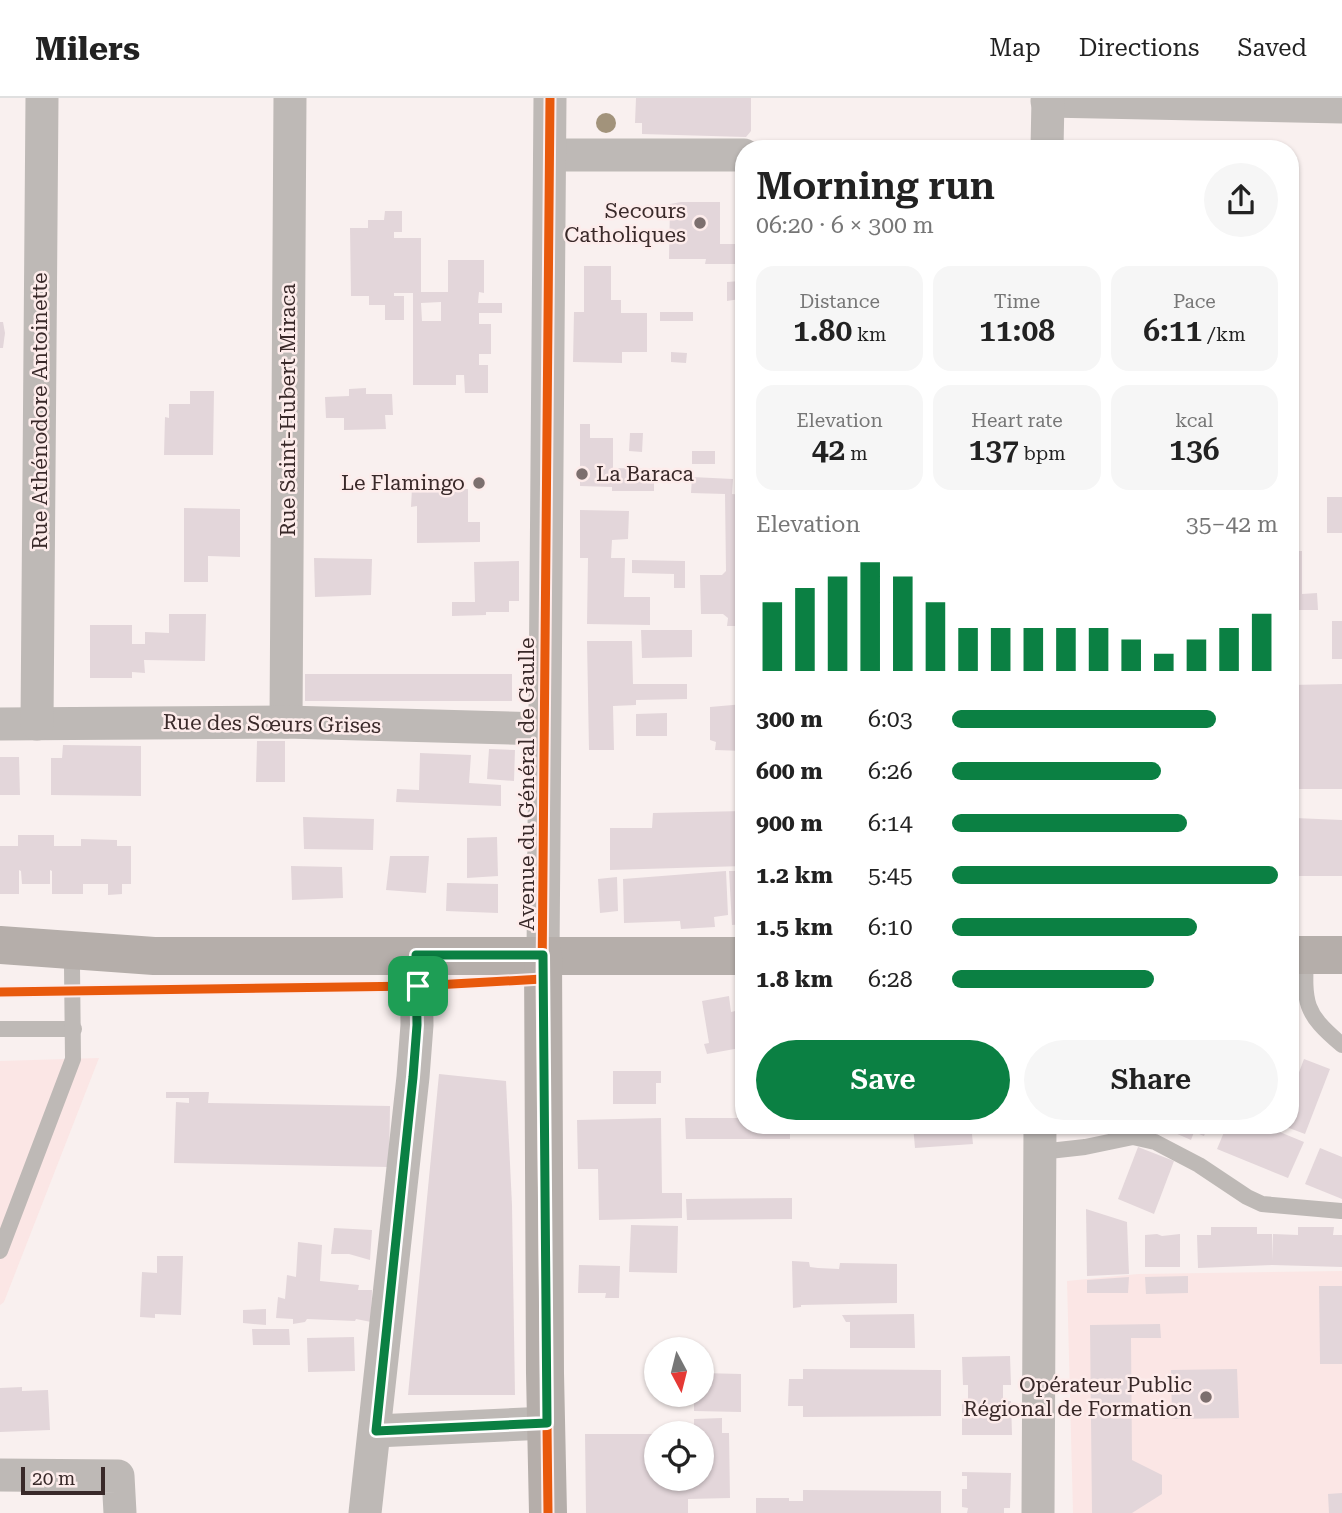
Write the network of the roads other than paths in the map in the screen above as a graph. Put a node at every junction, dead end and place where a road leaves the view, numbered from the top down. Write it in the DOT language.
graph roads {
  1 [pos="42,98"];
  2 [pos="290,98"];
  3 [pos="550,98"];
  4 [pos="1048,99"];
  5 [pos="1342,107"];
  6 [pos="1047,140"];
  7 [pos="550,155"];
  8 [pos="735,156"];
  9 [pos="286,722"];
  10 [pos="0,724"];
  11 [pos="37,724"];
  12 [pos="544,729"];
  13 [pos="0,945"];
  14 [pos="416,955"];
  15 [pos="543,955"];
  16 [pos="1312,955"];
  17 [pos="154,956"];
  18 [pos="735,956"];
  19 [pos="72,967"];
  20 [pos="0,970"];
  21 [pos="0,1029"];
  22 [pos="74,1029"];
  23 [pos="1342,1045"];
  24 [pos="1040,1139"];
  25 [pos="1341,1211"];
  26 [pos="0,1251"];
  27 [pos="547,1423"];
  28 [pos="376,1431"];
  29 [pos="0,1475"];
  30 [pos="120,1513"];
  31 [pos="365,1513"];
  32 [pos="548,1513"];
  33 [pos="1038,1513"];
  1 -- 11 [label="street, Rue Athénodore Antoinette"];
  2 -- 9 [label="street, Rue Saint-Hubert Miraca"];
  3 -- 7 [label="street, Avenue du Général de Gaulle"];
  4 -- 5 [label="street"];
  4 -- 6 [label="street"];
  7 -- 8 [label="street"];
  7 -- 12 [label="street, Avenue du Général de Gaulle"];
  9 -- 11 [label="street, Rue des Sœurs Grises"];
  9 -- 12 [label="street, Rue des Sœurs Grises"];
  10 -- 11 [label="street, Rue des Sœurs Grises"];
  12 -- 15 [label="street, Avenue du Général de Gaulle"];
  13 -- 17 [label="street"];
  14 -- 15 [label="street"];
  14 -- 17 [label="street"];
  14 -- 28 [label="street"];
  15 -- 18 [label="street"];
  15 -- 27 [label="street, Avenue du Général de Gaulle"];
  16 -- 23 [label="lane"];
  17 -- 19 [label="street"];
  19 -- 20 [label="street"];
  19 -- 22 [label="lane"];
  21 -- 22 [label="lane"];
  22 -- 26 [label="lane"];
  24 -- 25 [label="lane"];
  24 -- 33 [label="street"];
  27 -- 28 [label="street"];
  27 -- 32 [label="street, Avenue du Général de Gaulle"];
  28 -- 31 [label="street"];
  29 -- 30 [label="street"];
}
